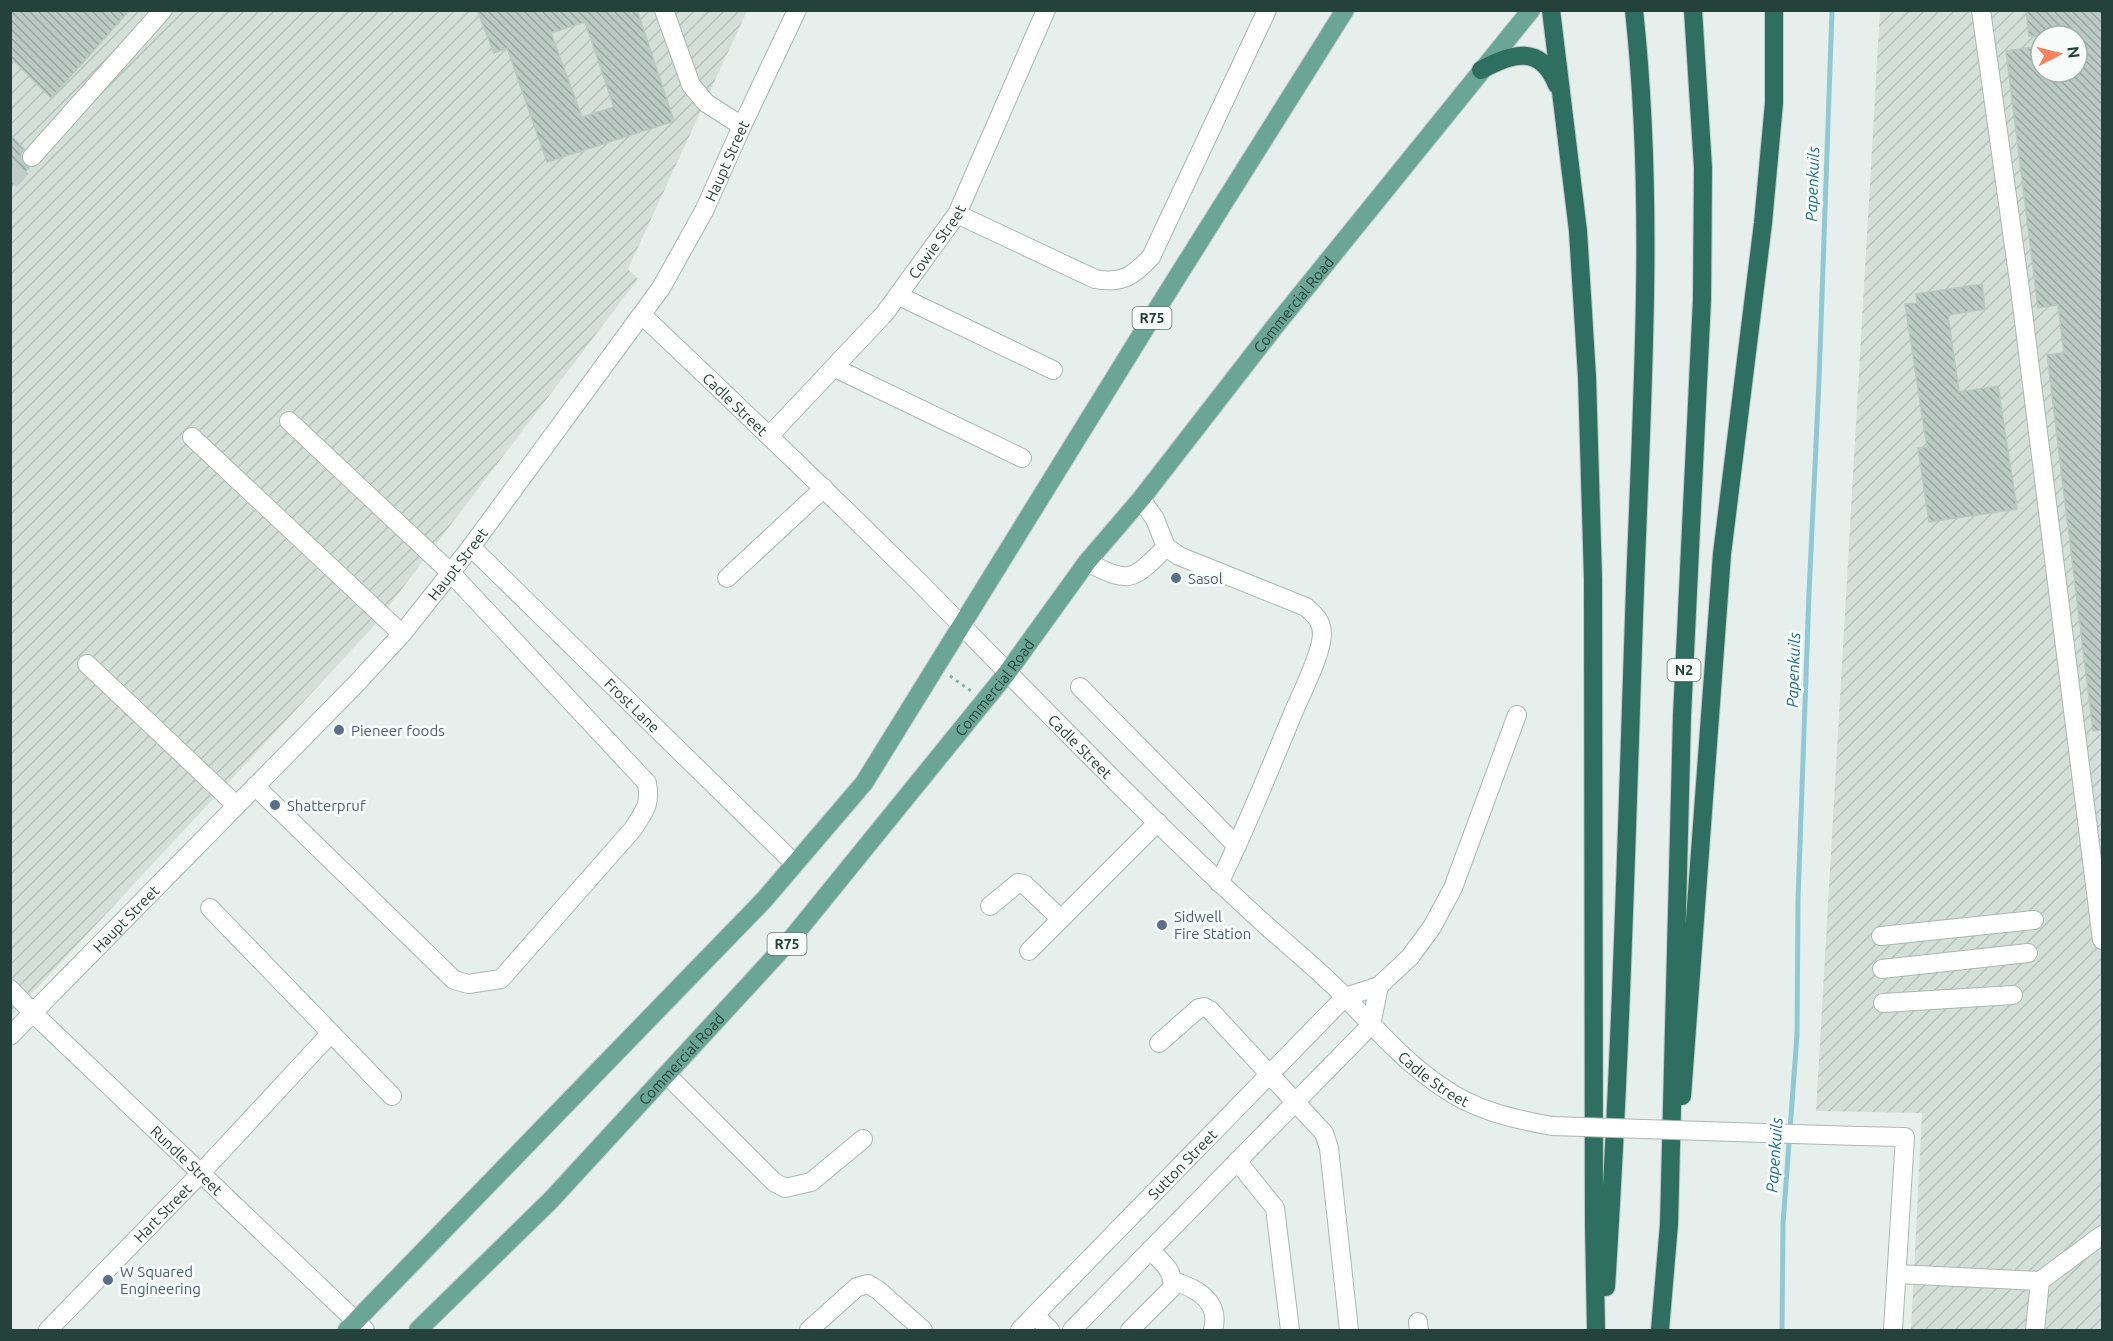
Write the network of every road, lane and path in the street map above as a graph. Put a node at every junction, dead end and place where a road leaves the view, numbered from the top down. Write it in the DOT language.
graph roads {
  1 [pos="163,10"];
  2 [pos="664,10"];
  3 [pos="797,10"];
  4 [pos="1046,10"];
  5 [pos="1267,10"];
  6 [pos="1345,10"];
  7 [pos="1531,10"];
  8 [pos="1551,10"];
  9 [pos="1634,10"];
  10 [pos="1693,10"];
  11 [pos="1774,10"];
  12 [pos="1981,10"];
  13 [pos="1481,70"];
  14 [pos="1563,97"];
  15 [pos="742,126"];
  16 [pos="33,157"];
  17 [pos="957,214"];
  18 [pos="899,296"];
  19 [pos="642,315"];
  20 [pos="835,369"];
  21 [pos="1053,370"];
  22 [pos="289,422"];
  23 [pos="770,435"];
  24 [pos="192,437"];
  25 [pos="1022,458"];
  26 [pos="824,488"];
  27 [pos="1141,499"];
  28 [pos="471,547"];
  29 [pos="1166,547"];
  30 [pos="1087,562"];
  31 [pos="451,573"];
  32 [pos="727,578"];
  33 [pos="960,626"];
  34 [pos="402,634"];
  35 [pos="87,664"];
  36 [pos="936,666"];
  37 [pos="1007,673"];
  38 [pos="1080,687"];
  39 [pos="985,701"];
  40 [pos="1517,715"];
  41 [pos="255,786"];
  42 [pos="236,805"];
  43 [pos="1158,822"];
  44 [pos="1237,846"];
  45 [pos="794,864"];
  46 [pos="1219,883"];
  47 [pos="990,906"];
  48 [pos="210,908"];
  49 [pos="1061,919"];
  50 [pos="2034,920"];
  51 [pos="1881,936"];
  52 [pos="2103,940"];
  53 [pos="1029,951"];
  54 [pos="2028,953"];
  55 [pos="1882,969"];
  56 [pos="1379,986"];
  57 [pos="10,989"];
  58 [pos="2013,995"];
  59 [pos="1346,997"];
  60 [pos="1883,1003"];
  61 [pos="33,1013"];
  62 [pos="1371,1025"];
  63 [pos="331,1033"];
  64 [pos="10,1036"];
  65 [pos="1159,1043"];
  66 [pos="1270,1074"];
  67 [pos="667,1075"];
  68 [pos="392,1096"];
  69 [pos="1296,1101"];
  70 [pos="863,1139"];
  71 [pos="1237,1161"];
  72 [pos="200,1174"];
  73 [pos="1669,1224"];
  74 [pos="2103,1234"];
  75 [pos="1150,1250"];
  76 [pos="1897,1274"];
  77 [pos="1173,1281"];
  78 [pos="2040,1281"];
  79 [pos="1035,1315"];
  80 [pos="356,1328"];
  81 [pos="48,1330"];
  82 [pos="418,1330"];
  83 [pos="809,1330"];
  84 [pos="923,1330"];
  85 [pos="1020,1330"];
  86 [pos="1050,1330"];
  87 [pos="1072,1330"];
  88 [pos="1130,1330"];
  89 [pos="1213,1330"];
  90 [pos="1290,1330"];
  91 [pos="1349,1330"];
  92 [pos="1596,1330"];
  93 [pos="1603,1330"];
  94 [pos="1660,1330"];
  95 [pos="1893,1330"];
  96 [pos="2035,1330"];
  1 -- 16 [label="street"];
  2 -- 15 [label="street"];
  3 -- 15 [label="street, Haupt Street"];
  4 -- 17 [label="street, Cowie Street"];
  5 -- 17 [label="street"];
  6 -- 33 [label="main road, R75"];
  7 -- 13 [label="main road, Commercial Road / R75"];
  8 -- 14 [label="highway"];
  9 -- 93 [label="highway"];
  10 -- 73 [label="highway, N2"];
  11 -- 73 [label="highway"];
  12 -- 52 [label="street"];
  13 -- 14 [label="highway"];
  13 -- 27 [label="main road, Commercial Road / R75"];
  14 -- 92 [label="highway"];
  15 -- 19 [label="street, Haupt Street"];
  17 -- 18 [label="street, Cowie Street"];
  18 -- 20 [label="street, Cowie Street"];
  18 -- 21 [label="street"];
  19 -- 23 [label="street, Cadle Street"];
  19 -- 28 [label="street, Haupt Street"];
  20 -- 23 [label="street, Cowie Street"];
  20 -- 25 [label="street"];
  22 -- 31 [label="street"];
  23 -- 26 [label="street, Cadle Street"];
  24 -- 34 [label="street"];
  26 -- 32 [label="street"];
  26 -- 33 [label="street, Cadle Street"];
  27 -- 29 [label="street"];
  27 -- 30 [label="main road, Commercial Road / R75"];
  28 -- 31 [label="street, Haupt Street"];
  28 -- 45 [label="street, Frost Lane"];
  29 -- 30 [label="street"];
  29 -- 44 [label="street"];
  30 -- 37 [label="main road, Commercial Road / R75"];
  31 -- 34 [label="street, Haupt Street"];
  31 -- 41 [label="street"];
  33 -- 36 [label="main road, R75"];
  33 -- 37 [label="street, Cadle Street"];
  34 -- 41 [label="street, Haupt Street"];
  35 -- 42 [label="street"];
  36 -- 39 [label="path"];
  36 -- 45 [label="main road, R75"];
  37 -- 39 [label="main road, Commercial Road / R75"];
  37 -- 43 [label="street, Cadle Street"];
  38 -- 44 [label="street"];
  39 -- 67 [label="main road, Commercial Road / R75"];
  40 -- 56 [label="street"];
  41 -- 42 [label="street, Haupt Street"];
  42 -- 61 [label="street, Haupt Street"];
  43 -- 46 [label="street, Cadle Street"];
  43 -- 49 [label="street"];
  44 -- 46 [label="street"];
  45 -- 80 [label="main road, R75"];
  46 -- 59 [label="street, Cadle Street"];
  47 -- 49 [label="street"];
  48 -- 63 [label="street"];
  49 -- 53 [label="street"];
  50 -- 51 [label="street"];
  54 -- 55 [label="street"];
  56 -- 59 [label="street"];
  56 -- 62 [label="street"];
  57 -- 61 [label="street, Rundle Street"];
  58 -- 60 [label="street"];
  59 -- 62 [label="street, Cadle Street"];
  59 -- 66 [label="street, Sutton Street"];
  61 -- 64 [label="street, Haupt Street"];
  61 -- 72 [label="street, Rundle Street"];
  62 -- 69 [label="street"];
  62 -- 76 [label="street, Cadle Street, bridge"];
  63 -- 68 [label="street"];
  63 -- 72 [label="street, Hart Street"];
  65 -- 66 [label="street"];
  66 -- 69 [label="street"];
  66 -- 79 [label="street, Sutton Street"];
  67 -- 70 [label="street"];
  67 -- 82 [label="main road, Commercial Road / R75"];
  69 -- 71 [label="street"];
  69 -- 91 [label="street"];
  71 -- 75 [label="street"];
  71 -- 90 [label="street"];
  72 -- 80 [label="street, Rundle Street"];
  72 -- 81 [label="street, Hart Street"];
  73 -- 94 [label="highway, N2"];
  74 -- 78 [label="street"];
  75 -- 77 [label="street"];
  75 -- 87 [label="street"];
  76 -- 78 [label="street"];
  76 -- 95 [label="street"];
  77 -- 88 [label="street"];
  77 -- 89 [label="street"];
  78 -- 96 [label="street"];
  79 -- 85 [label="street, Sutton Street"];
  79 -- 86 [label="street"];
  83 -- 84 [label="street"];
}
